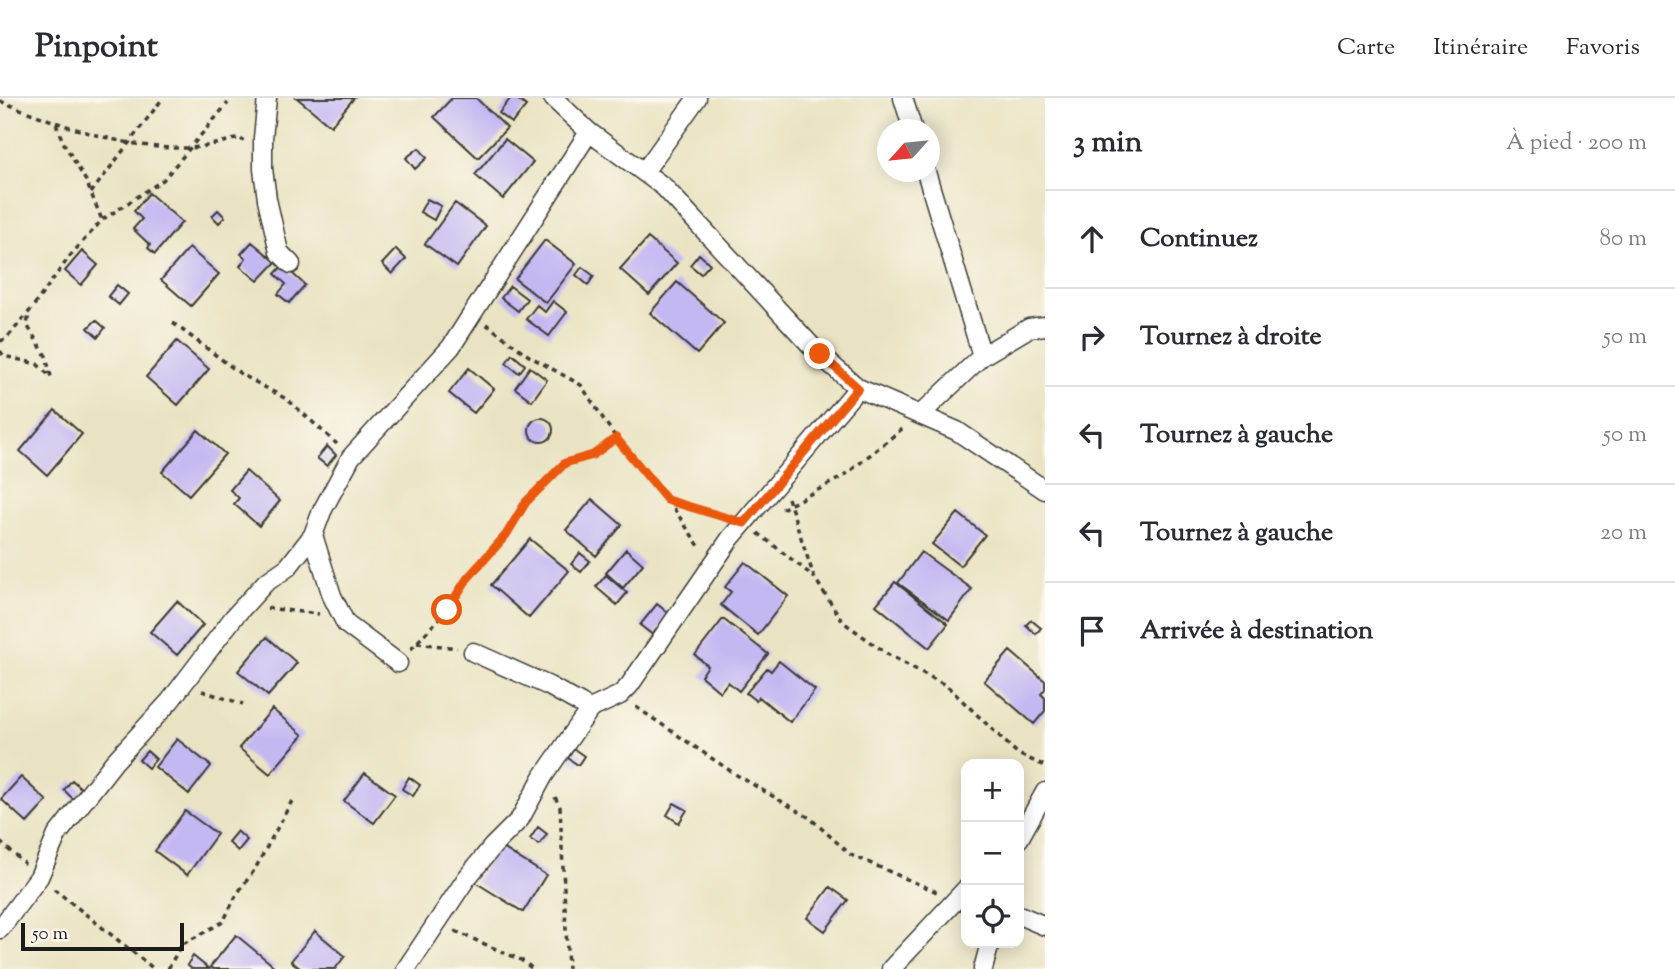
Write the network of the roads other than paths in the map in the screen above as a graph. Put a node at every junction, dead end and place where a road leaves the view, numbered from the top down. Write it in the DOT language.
graph roads {
  1 [pos="267,98"];
  2 [pos="553,98"];
  3 [pos="697,98"];
  4 [pos="903,98"];
  5 [pos="910,119"];
  6 [pos="589,132"];
  7 [pos="644,172"];
  8 [pos="929,182"];
  9 [pos="291,264"];
  10 [pos="1045,326"];
  11 [pos="982,356"];
  12 [pos="858,388"];
  13 [pos="920,415"];
  14 [pos="1045,490"];
  15 [pos="313,535"];
  16 [pos="473,652"];
  17 [pos="398,663"];
  18 [pos="590,709"];
  19 [pos="1045,793"];
  20 [pos="1024,830"];
  21 [pos="961,894"];
  22 [pos="1024,917"];
  23 [pos="1045,926"];
  24 [pos="0,929"];
  25 [pos="989,948"];
  26 [pos="406,969"];
  27 [pos="891,969"];
  28 [pos="983,969"];
  1 -- 9 [label="street"];
  2 -- 6 [label="street"];
  3 -- 7 [label="street"];
  4 -- 5 [label="street"];
  6 -- 7 [label="street"];
  6 -- 15 [label="street"];
  7 -- 12 [label="street"];
  8 -- 11 [label="street"];
  10 -- 11 [label="street"];
  11 -- 13 [label="street"];
  12 -- 13 [label="street"];
  12 -- 18 [label="street"];
  13 -- 14 [label="street"];
  15 -- 17 [label="street"];
  15 -- 24 [label="street"];
  16 -- 18 [label="street"];
  18 -- 26 [label="street"];
  19 -- 20 [label="street"];
  21 -- 27 [label="street"];
  22 -- 23 [label="street"];
  25 -- 28 [label="street"];
}
